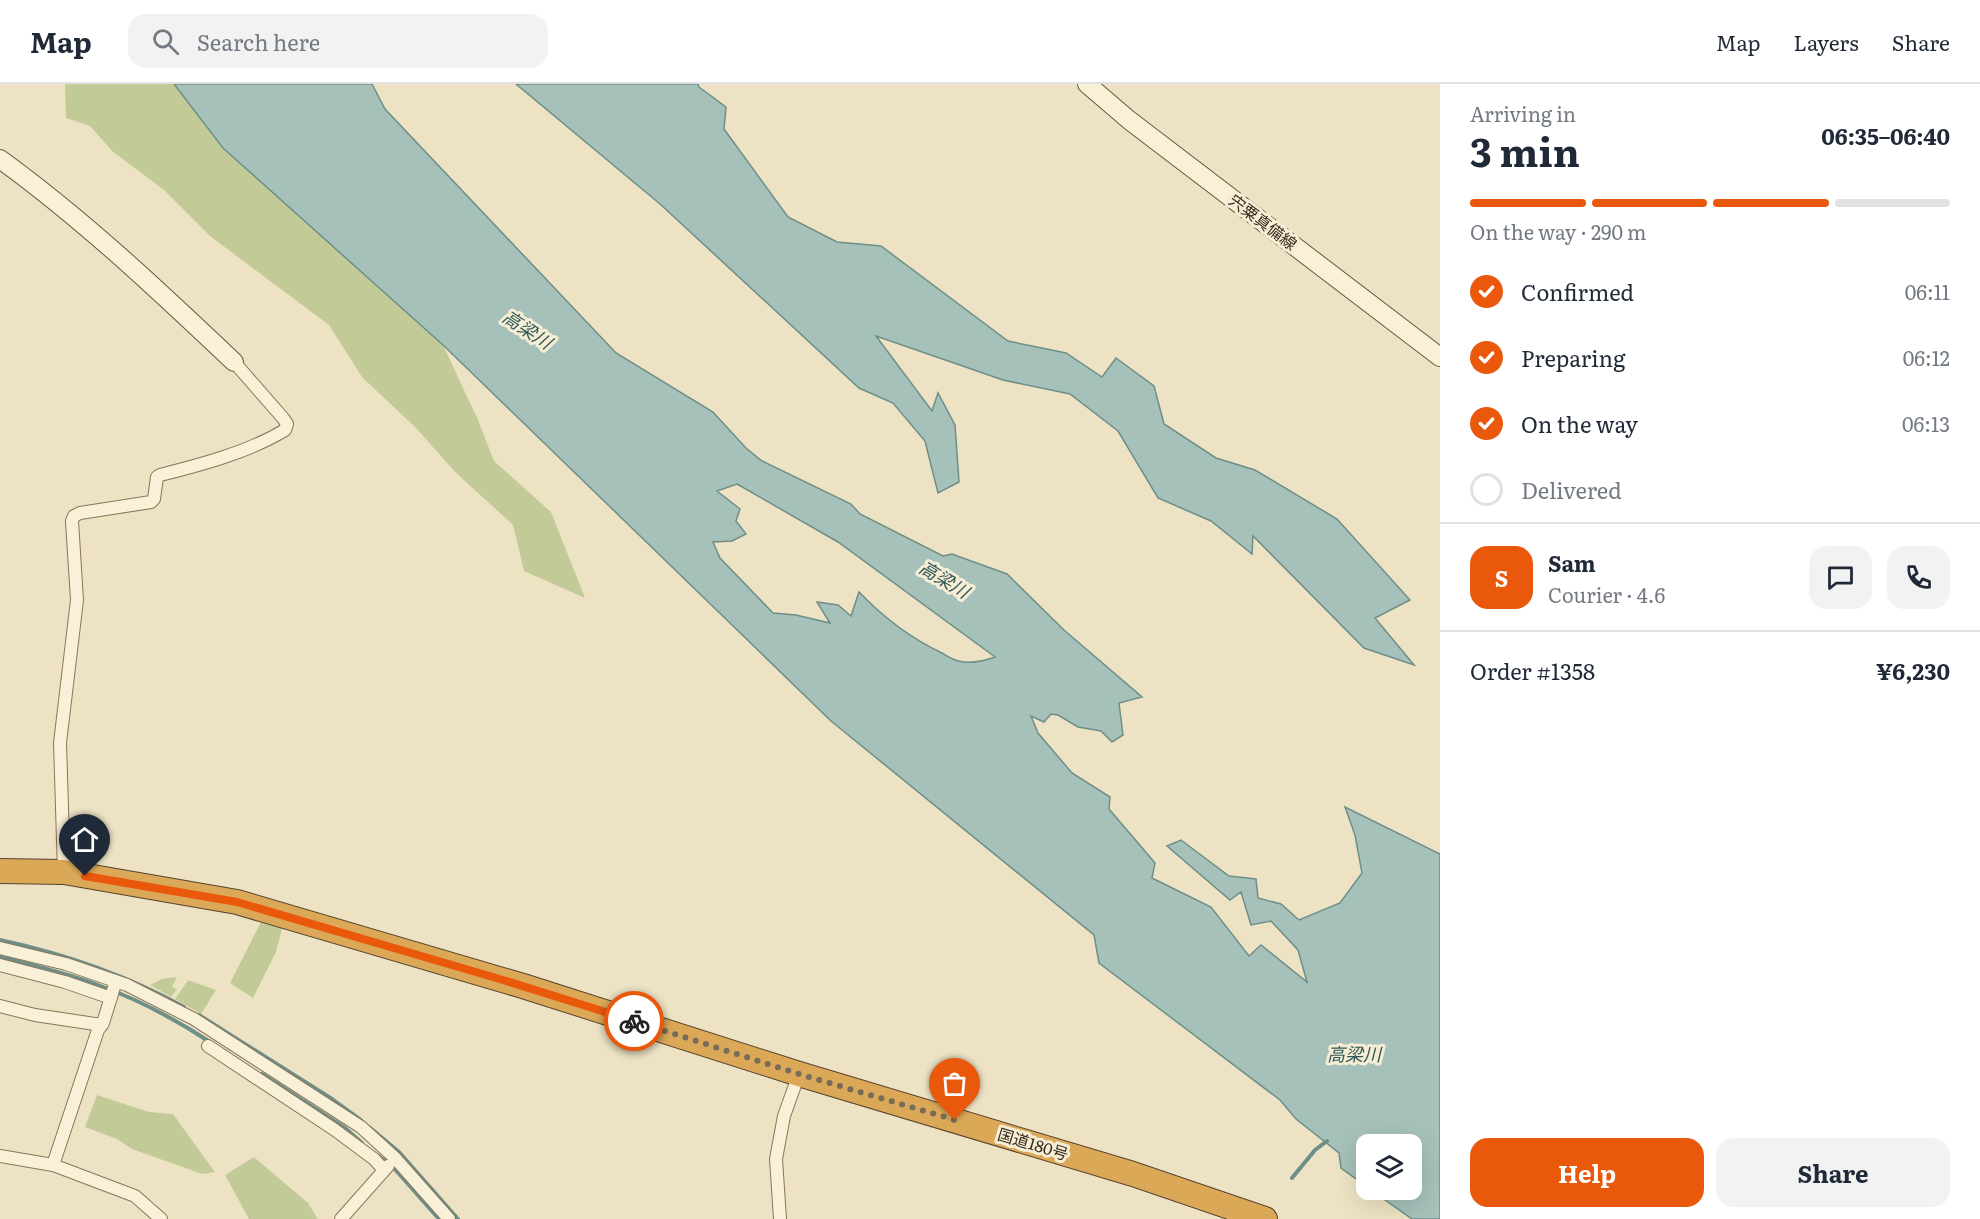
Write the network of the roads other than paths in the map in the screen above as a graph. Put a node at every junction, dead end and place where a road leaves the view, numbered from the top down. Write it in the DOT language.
graph roads {
  1 [pos="1088,84"];
  2 [pos="0,159"];
  3 [pos="1440,357"];
  4 [pos="234,362"];
  5 [pos="0,871"];
  6 [pos="64,872"];
  7 [pos="0,948"];
  8 [pos="0,965"];
  9 [pos="113,990"];
  10 [pos="0,1006"];
  11 [pos="102,1024"];
  12 [pos="208,1046"];
  13 [pos="799,1074"];
  14 [pos="0,1156"];
  15 [pos="390,1164"];
  16 [pos="53,1165"];
  17 [pos="161,1219"];
  18 [pos="341,1219"];
  19 [pos="449,1219"];
  20 [pos="780,1219"];
  21 [pos="1265,1219"];
  1 -- 3 [label="main road, 宍粟真備線"];
  2 -- 4 [label="main road"];
  4 -- 6 [label="street"];
  5 -- 6 [label="highway, 国道180号"];
  6 -- 13 [label="highway, 国道180号"];
  7 -- 9 [label="street"];
  8 -- 9 [label="street"];
  9 -- 11 [label="street"];
  9 -- 15 [label="street"];
  10 -- 11 [label="street"];
  11 -- 16 [label="street"];
  12 -- 15 [label="street"];
  13 -- 20 [label="street"];
  13 -- 21 [label="highway, 国道180号"];
  14 -- 16 [label="street"];
  15 -- 18 [label="street"];
  15 -- 19 [label="street"];
  16 -- 17 [label="street"];
}
